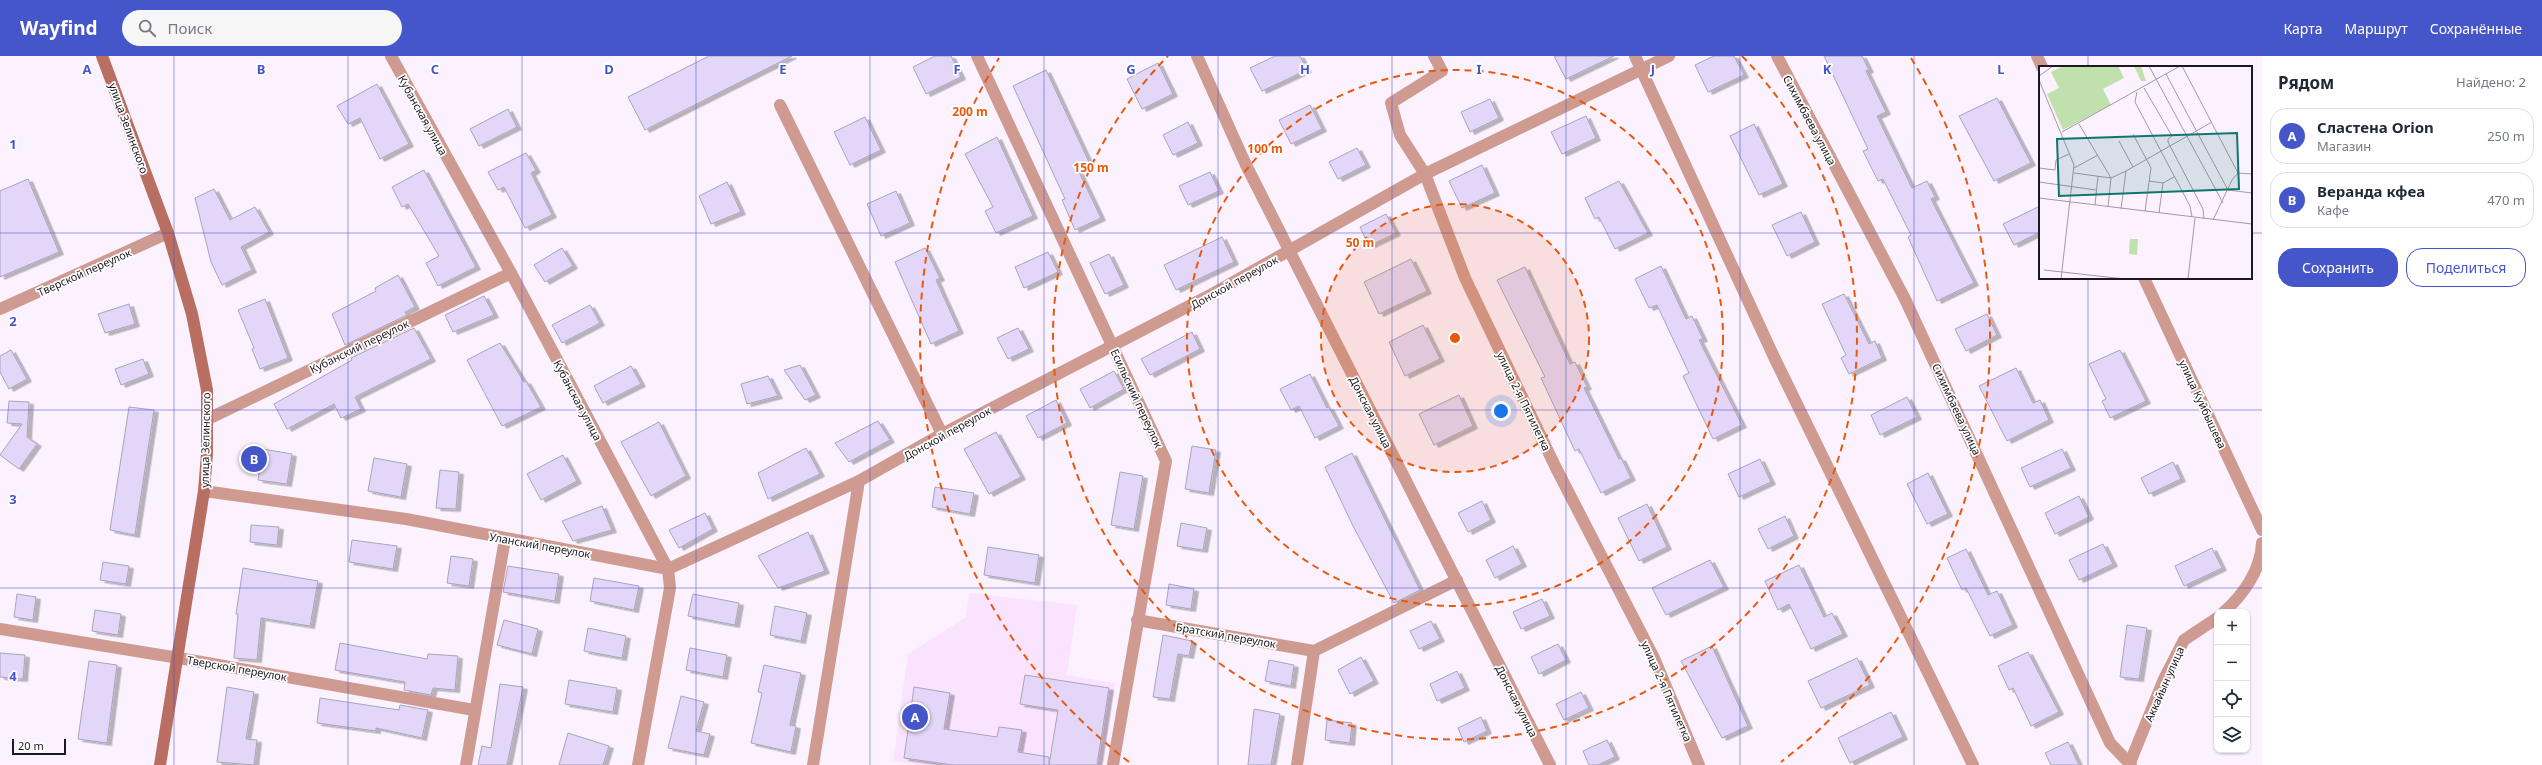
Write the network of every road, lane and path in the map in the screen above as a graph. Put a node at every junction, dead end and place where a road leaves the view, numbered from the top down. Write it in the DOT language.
graph roads {
  1 [pos="102,56"];
  2 [pos="391,56"];
  3 [pos="976,56"];
  4 [pos="1197,56"];
  5 [pos="1434,56"];
  6 [pos="1635,56"];
  7 [pos="1669,56"];
  8 [pos="1777,56"];
  9 [pos="2037,56"];
  10 [pos="2042,66"];
  11 [pos="1641,68"];
  12 [pos="780,105"];
  13 [pos="1425,174"];
  14 [pos="168,233"];
  15 [pos="1290,251"];
  16 [pos="510,273"];
  17 [pos="2144,279"];
  18 [pos="0,309"];
  19 [pos="1112,346"];
  20 [pos="208,419"];
  21 [pos="942,434"];
  22 [pos="859,481"];
  23 [pos="204,491"];
  24 [pos="2262,530"];
  25 [pos="506,539"];
  26 [pos="2262,543"];
  27 [pos="2262,556"];
  28 [pos="668,569"];
  29 [pos="1457,580"];
  30 [pos="2227,609"];
  31 [pos="1137,620"];
  32 [pos="2214,620"];
  33 [pos="0,629"];
  34 [pos="1314,651"];
  35 [pos="179,658"];
  36 [pos="474,710"];
  37 [pos="160,765"];
  38 [pos="466,765"];
  39 [pos="638,765"];
  40 [pos="813,765"];
  41 [pos="1113,765"];
  42 [pos="1297,765"];
  43 [pos="1550,765"];
  44 [pos="1699,765"];
  45 [pos="1973,765"];
  46 [pos="2130,765"];
  1 -- 14 [label="main road, улица Зелинского"];
  2 -- 16 [label="street, Кубанская улица"];
  3 -- 19 [label="street, Есильский переулок"];
  4 -- 15 [label="street, Донская улица"];
  5 -- 13 [label="street, улица 2-я Пятилетка"];
  6 -- 11 [label="street"];
  7 -- 11 [label="street, Донской переулок"];
  8 -- 46 [label="street, Сихимбаева улица"];
  9 -- 10 [label="street"];
  11 -- 13 [label="street, Донской переулок"];
  11 -- 45 [label="street"];
  12 -- 21 [label="street"];
  13 -- 15 [label="street, Донской переулок"];
  13 -- 44 [label="street, улица 2-я Пятилетка"];
  14 -- 18 [label="street, Тверской переулок"];
  14 -- 20 [label="main road, улица Зелинского"];
  15 -- 19 [label="street, Донской переулок"];
  15 -- 29 [label="street, Донская улица"];
  16 -- 20 [label="street, Кубанский переулок"];
  16 -- 28 [label="street, Кубанская улица"];
  17 -- 24 [label="street, улица Куйбышева"];
  19 -- 21 [label="street, Донской переулок"];
  19 -- 31 [label="street, Есильский переулок"];
  20 -- 23 [label="main road, улица Зелинского"];
  21 -- 22 [label="street, Донской переулок"];
  22 -- 28 [label="street"];
  22 -- 40 [label="street"];
  23 -- 25 [label="street, Уланский переулок"];
  23 -- 35 [label="main road, улица Зелинского"];
  25 -- 28 [label="street, Уланский переулок"];
  25 -- 36 [label="street"];
  26 -- 27 [label="street"];
  27 -- 30 [label="street"];
  28 -- 39 [label="street, Кубанская улица"];
  29 -- 34 [label="street"];
  29 -- 43 [label="street, Донская улица"];
  31 -- 34 [label="street, Братский переулок"];
  31 -- 41 [label="street, Есильский переулок"];
  32 -- 46 [label="street, Аккайын улица"];
  33 -- 35 [label="street, Тверской переулок"];
  34 -- 42 [label="street"];
  35 -- 36 [label="street, Тверской переулок"];
  35 -- 37 [label="main road, улица Зелинского"];
  36 -- 38 [label="street"];
}
